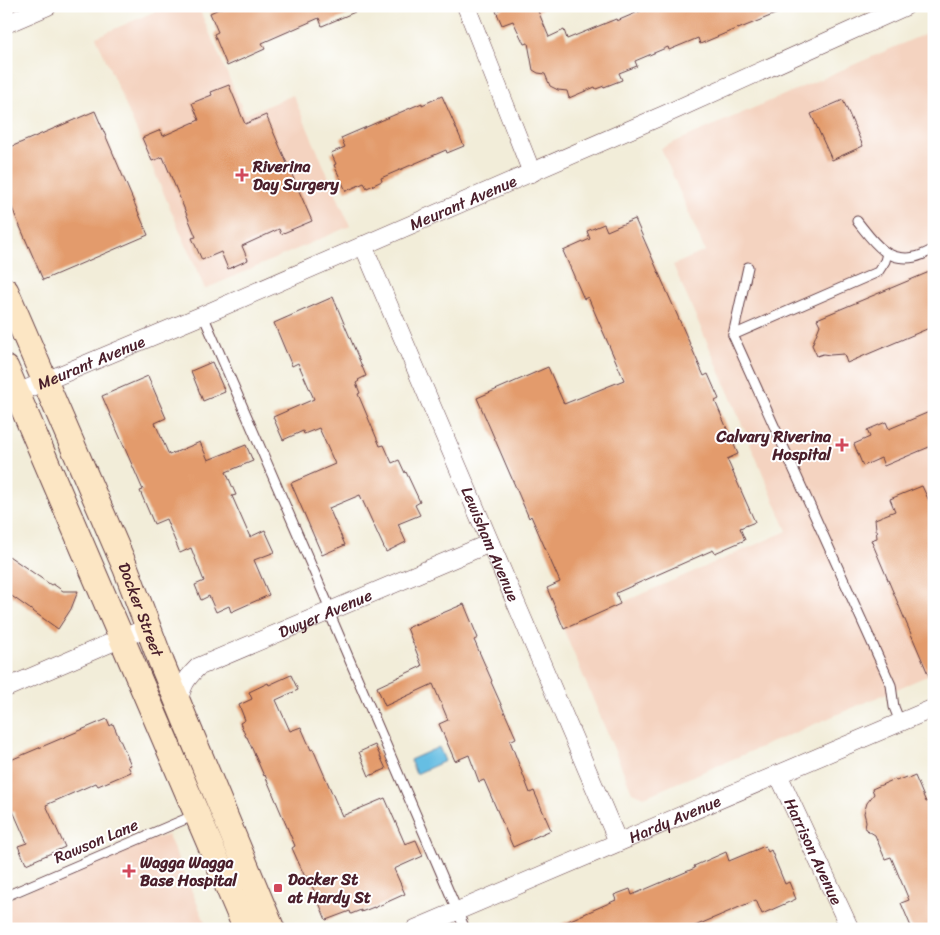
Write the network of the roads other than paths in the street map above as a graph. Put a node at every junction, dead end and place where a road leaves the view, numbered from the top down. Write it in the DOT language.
graph roads {
  1 [pos="48,6"];
  2 [pos="466,6"];
  3 [pos="906,6"];
  4 [pos="6,24"];
  5 [pos="532,173"];
  6 [pos="857,221"];
  7 [pos="363,245"];
  8 [pos="934,249"];
  9 [pos="886,254"];
  10 [pos="748,267"];
  11 [pos="6,291"];
  12 [pos="204,315"];
  13 [pos="733,335"];
  14 [pos="6,368"];
  15 [pos="45,381"];
  16 [pos="17,393"];
  17 [pos="490,543"];
  18 [pos="330,612"];
  19 [pos="149,627"];
  20 [pos="122,638"];
  21 [pos="6,688"];
  22 [pos="178,703"];
  23 [pos="934,708"];
  24 [pos="900,722"];
  25 [pos="778,774"];
  26 [pos="197,814"];
  27 [pos="618,842"];
  28 [pos="6,896"];
  29 [pos="457,911"];
  30 [pos="246,929"];
  31 [pos="272,929"];
  32 [pos="415,929"];
  33 [pos="465,929"];
  34 [pos="850,929"];
  1 -- 4 [label="street"];
  2 -- 5 [label="street"];
  3 -- 5 [label="street, Meurant Avenue"];
  5 -- 7 [label="street, Meurant Avenue"];
  6 -- 9 [label="lane"];
  7 -- 12 [label="street, Meurant Avenue"];
  7 -- 17 [label="street, Lewisham Avenue"];
  8 -- 9 [label="lane"];
  9 -- 13 [label="lane"];
  10 -- 13 [label="lane"];
  11 -- 15 [label="main road, Docker Street"];
  12 -- 15 [label="street, Meurant Avenue"];
  12 -- 18 [label="lane"];
  13 -- 24 [label="lane"];
  14 -- 16 [label="main road, Docker Street"];
  15 -- 16 [label="street, Meurant Avenue"];
  15 -- 19 [label="main road, Docker Street"];
  16 -- 20 [label="main road, Docker Street"];
  17 -- 18 [label="street, Dwyer Avenue"];
  17 -- 27 [label="street, Lewisham Avenue"];
  18 -- 22 [label="street, Dwyer Avenue"];
  18 -- 29 [label="lane"];
  19 -- 20 [label="street"];
  19 -- 22 [label="main road, Docker Street"];
  20 -- 21 [label="street"];
  20 -- 26 [label="main road, Docker Street"];
  22 -- 31 [label="main road, Docker Street"];
  23 -- 24 [label="street, Hardy Avenue"];
  24 -- 25 [label="street, Hardy Avenue"];
  25 -- 27 [label="street, Hardy Avenue"];
  25 -- 34 [label="street, Harrison Avenue"];
  26 -- 28 [label="lane, Rawson Lane"];
  26 -- 30 [label="main road, Docker Street"];
  27 -- 29 [label="street, Hardy Avenue"];
  29 -- 32 [label="street, Hardy Avenue"];
  29 -- 33 [label="lane"];
}
